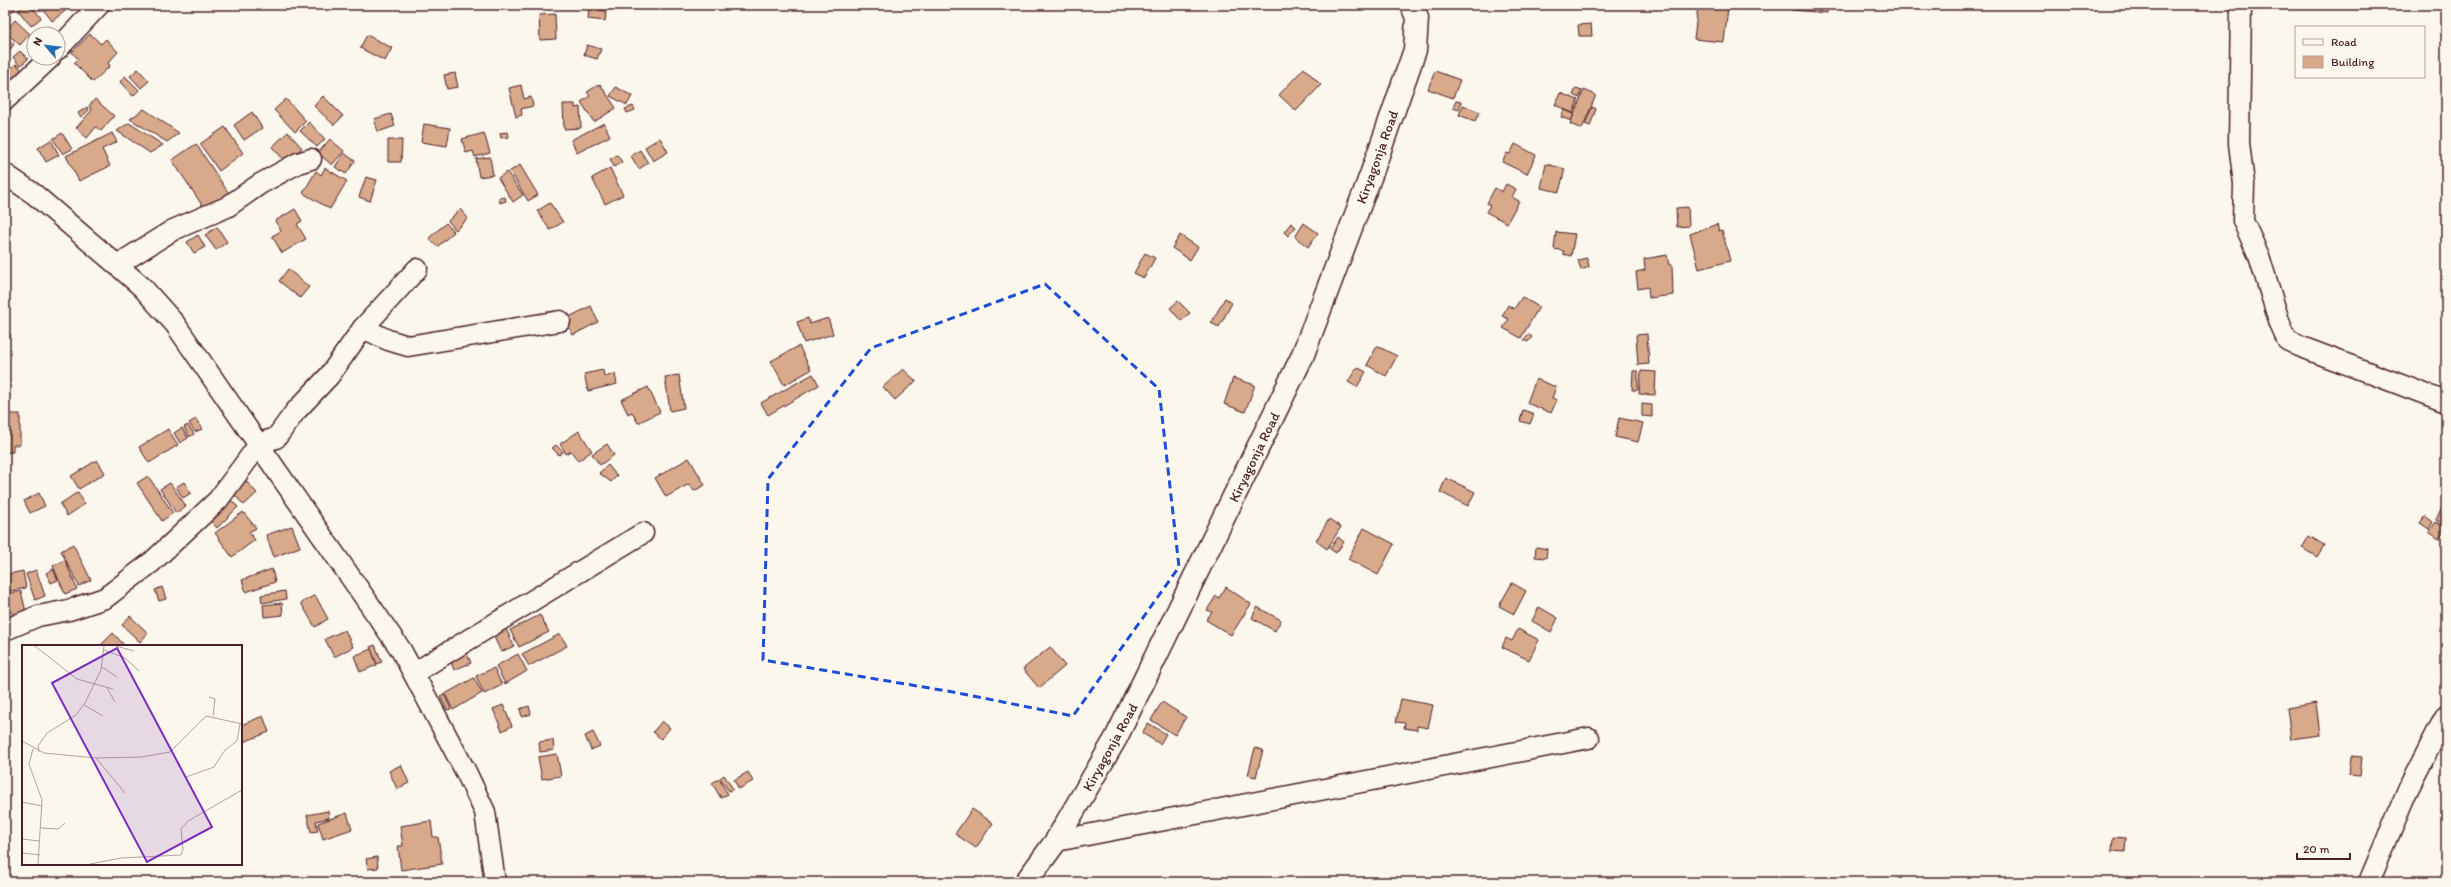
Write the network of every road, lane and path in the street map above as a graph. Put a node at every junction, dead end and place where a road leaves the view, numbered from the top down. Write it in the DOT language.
graph roads {
  1 [pos="99,5"];
  2 [pos="1412,5"];
  3 [pos="2241,5"];
  4 [pos="66,40"];
  5 [pos="41,66"];
  6 [pos="5,100"];
  7 [pos="311,159"];
  8 [pos="5,174"];
  9 [pos="117,265"];
  10 [pos="418,269"];
  11 [pos="560,321"];
  12 [pos="363,328"];
  13 [pos="2446,402"];
  14 [pos="260,443"];
  15 [pos="643,532"];
  16 [pos="5,630"];
  17 [pos="414,673"];
  18 [pos="2446,715"];
  19 [pos="1589,738"];
  20 [pos="1056,841"];
  21 [pos="495,882"];
  22 [pos="1026,882"];
  23 [pos="2369,882"];
  1 -- 4 [label="street"];
  2 -- 20 [label="street, Kiryagonja Road"];
  3 -- 13 [label="street"];
  5 -- 6 [label="street"];
  7 -- 9 [label="street"];
  8 -- 9 [label="street"];
  9 -- 14 [label="street"];
  10 -- 12 [label="street"];
  11 -- 12 [label="street"];
  12 -- 14 [label="street"];
  14 -- 16 [label="street"];
  14 -- 17 [label="street"];
  15 -- 17 [label="street"];
  17 -- 21 [label="street"];
  18 -- 23 [label="street"];
  19 -- 20 [label="street"];
  20 -- 22 [label="street, Kiryagonja Road"];
}
